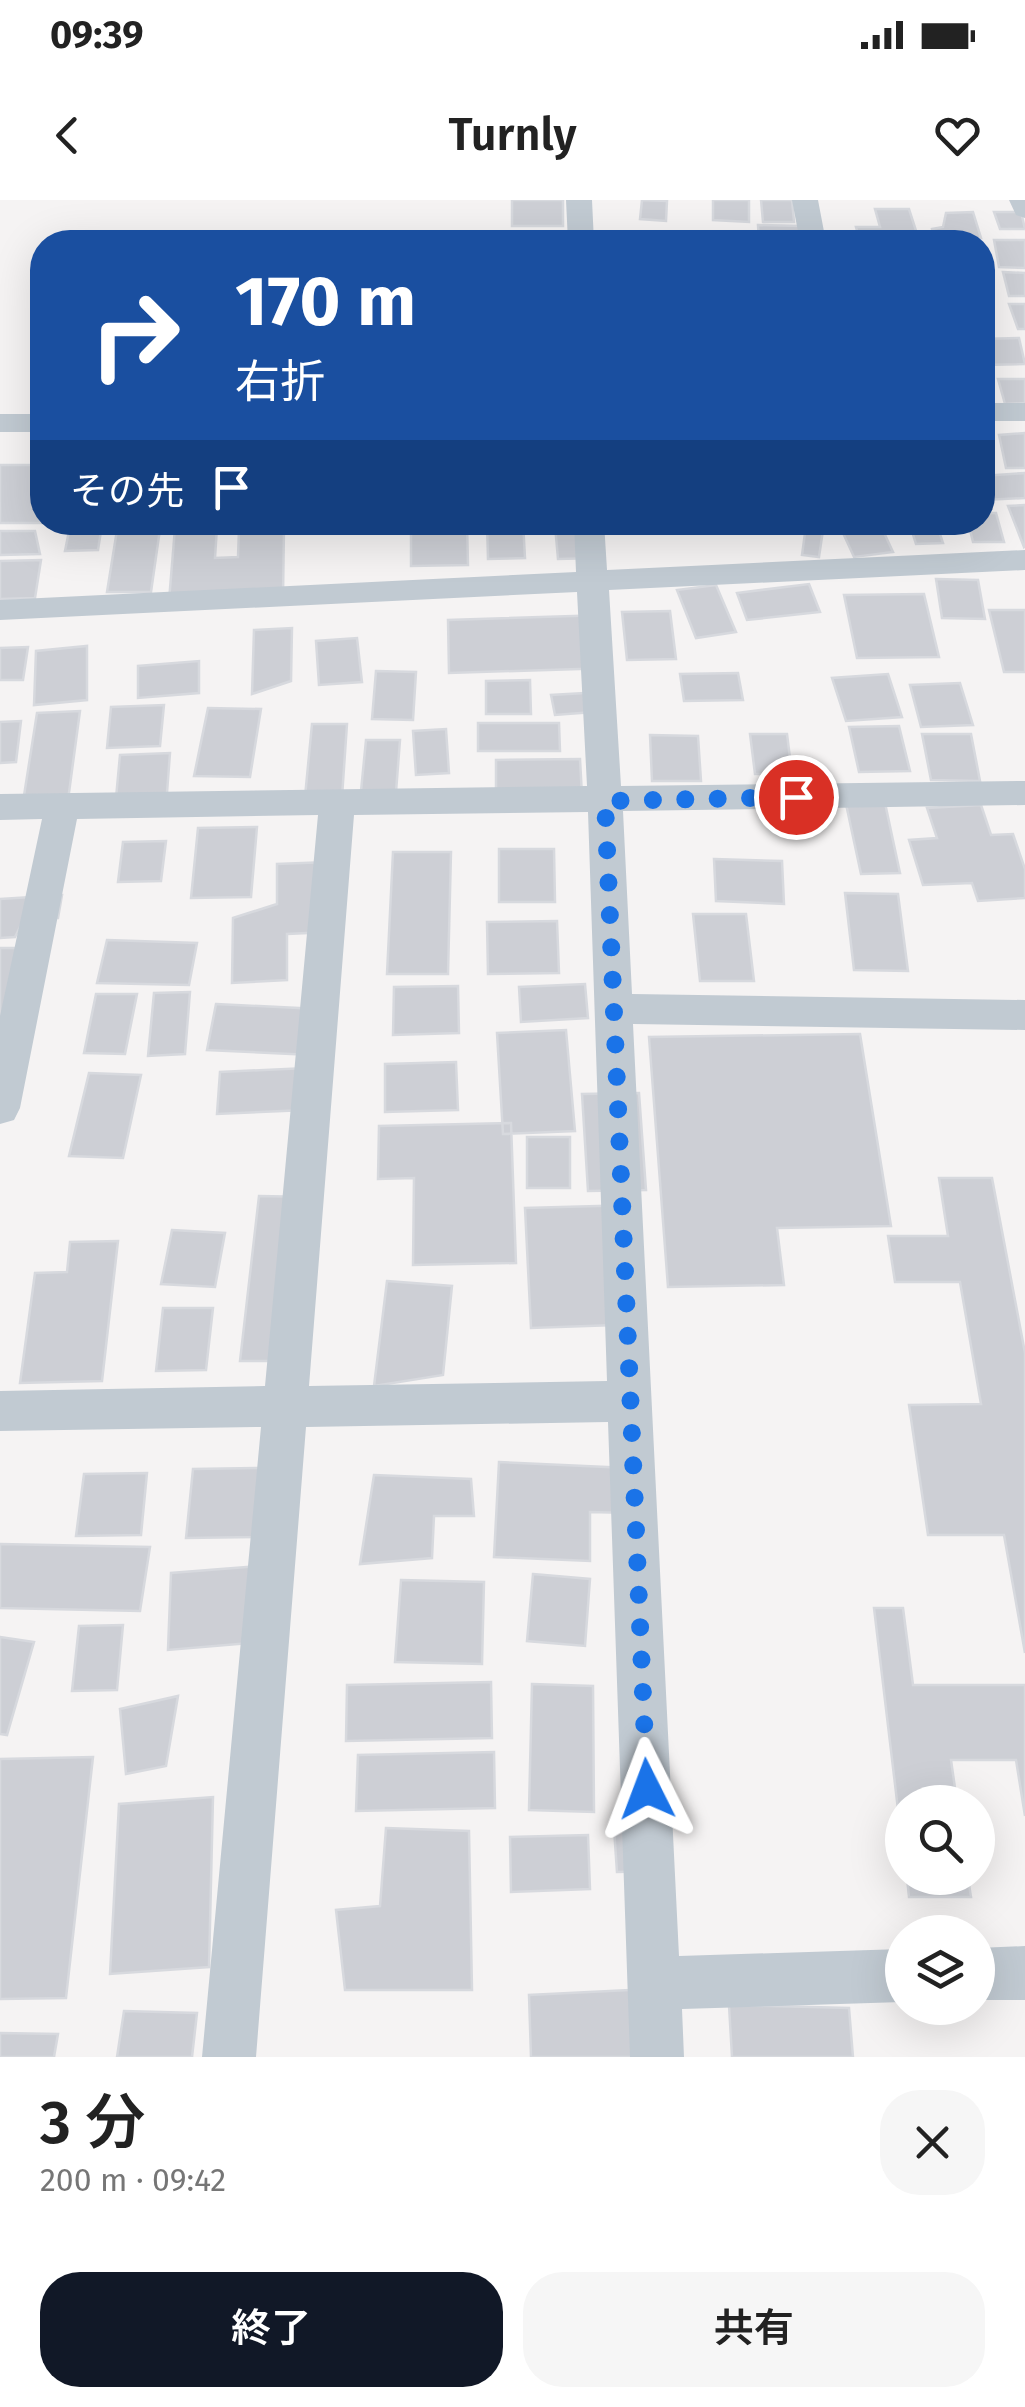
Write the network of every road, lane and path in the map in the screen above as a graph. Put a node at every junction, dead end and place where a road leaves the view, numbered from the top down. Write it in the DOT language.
graph roads {
  1 [pos="579,200"];
  2 [pos="805,200"];
  3 [pos="1022,200"];
  4 [pos="1025,210"];
  5 [pos="580,230"];
  6 [pos="811,230"];
  7 [pos="995,412"];
  8 [pos="1025,412"];
  9 [pos="0,423"];
  10 [pos="30,423"];
  11 [pos="589,535"];
  12 [pos="1025,560"];
  13 [pos="590,581"];
  14 [pos="0,610"];
  15 [pos="1025,793"];
  16 [pos="605,801"];
  17 [pos="337,803"];
  18 [pos="0,808"];
  19 [pos="62,808"];
  20 [pos="611,1010"];
  21 [pos="1025,1015"];
  22 [pos="0,1108"];
  23 [pos="629,1402"];
  24 [pos="286,1406"];
  25 [pos="0,1410"];
  26 [pos="1025,1973"];
  27 [pos="995,1974"];
  28 [pos="885,1976"];
  29 [pos="656,1983"];
  30 [pos="229,2057"];
  31 [pos="657,2057"];
  1 -- 5 [label="street"];
  2 -- 6 [label="street"];
  3 -- 4 [label="street"];
  7 -- 8 [label="street"];
  9 -- 10 [label="street"];
  11 -- 13 [label="street"];
  12 -- 13 [label="street"];
  13 -- 14 [label="street"];
  13 -- 16 [label="street"];
  15 -- 16 [label="street"];
  16 -- 17 [label="street"];
  16 -- 20 [label="street"];
  17 -- 19 [label="street"];
  17 -- 24 [label="street"];
  18 -- 19 [label="street"];
  19 -- 22 [label="street"];
  20 -- 21 [label="street"];
  20 -- 23 [label="street"];
  23 -- 24 [label="street"];
  23 -- 29 [label="street"];
  24 -- 25 [label="street"];
  24 -- 30 [label="street"];
  26 -- 27 [label="street"];
  28 -- 29 [label="street"];
  29 -- 31 [label="street"];
}
